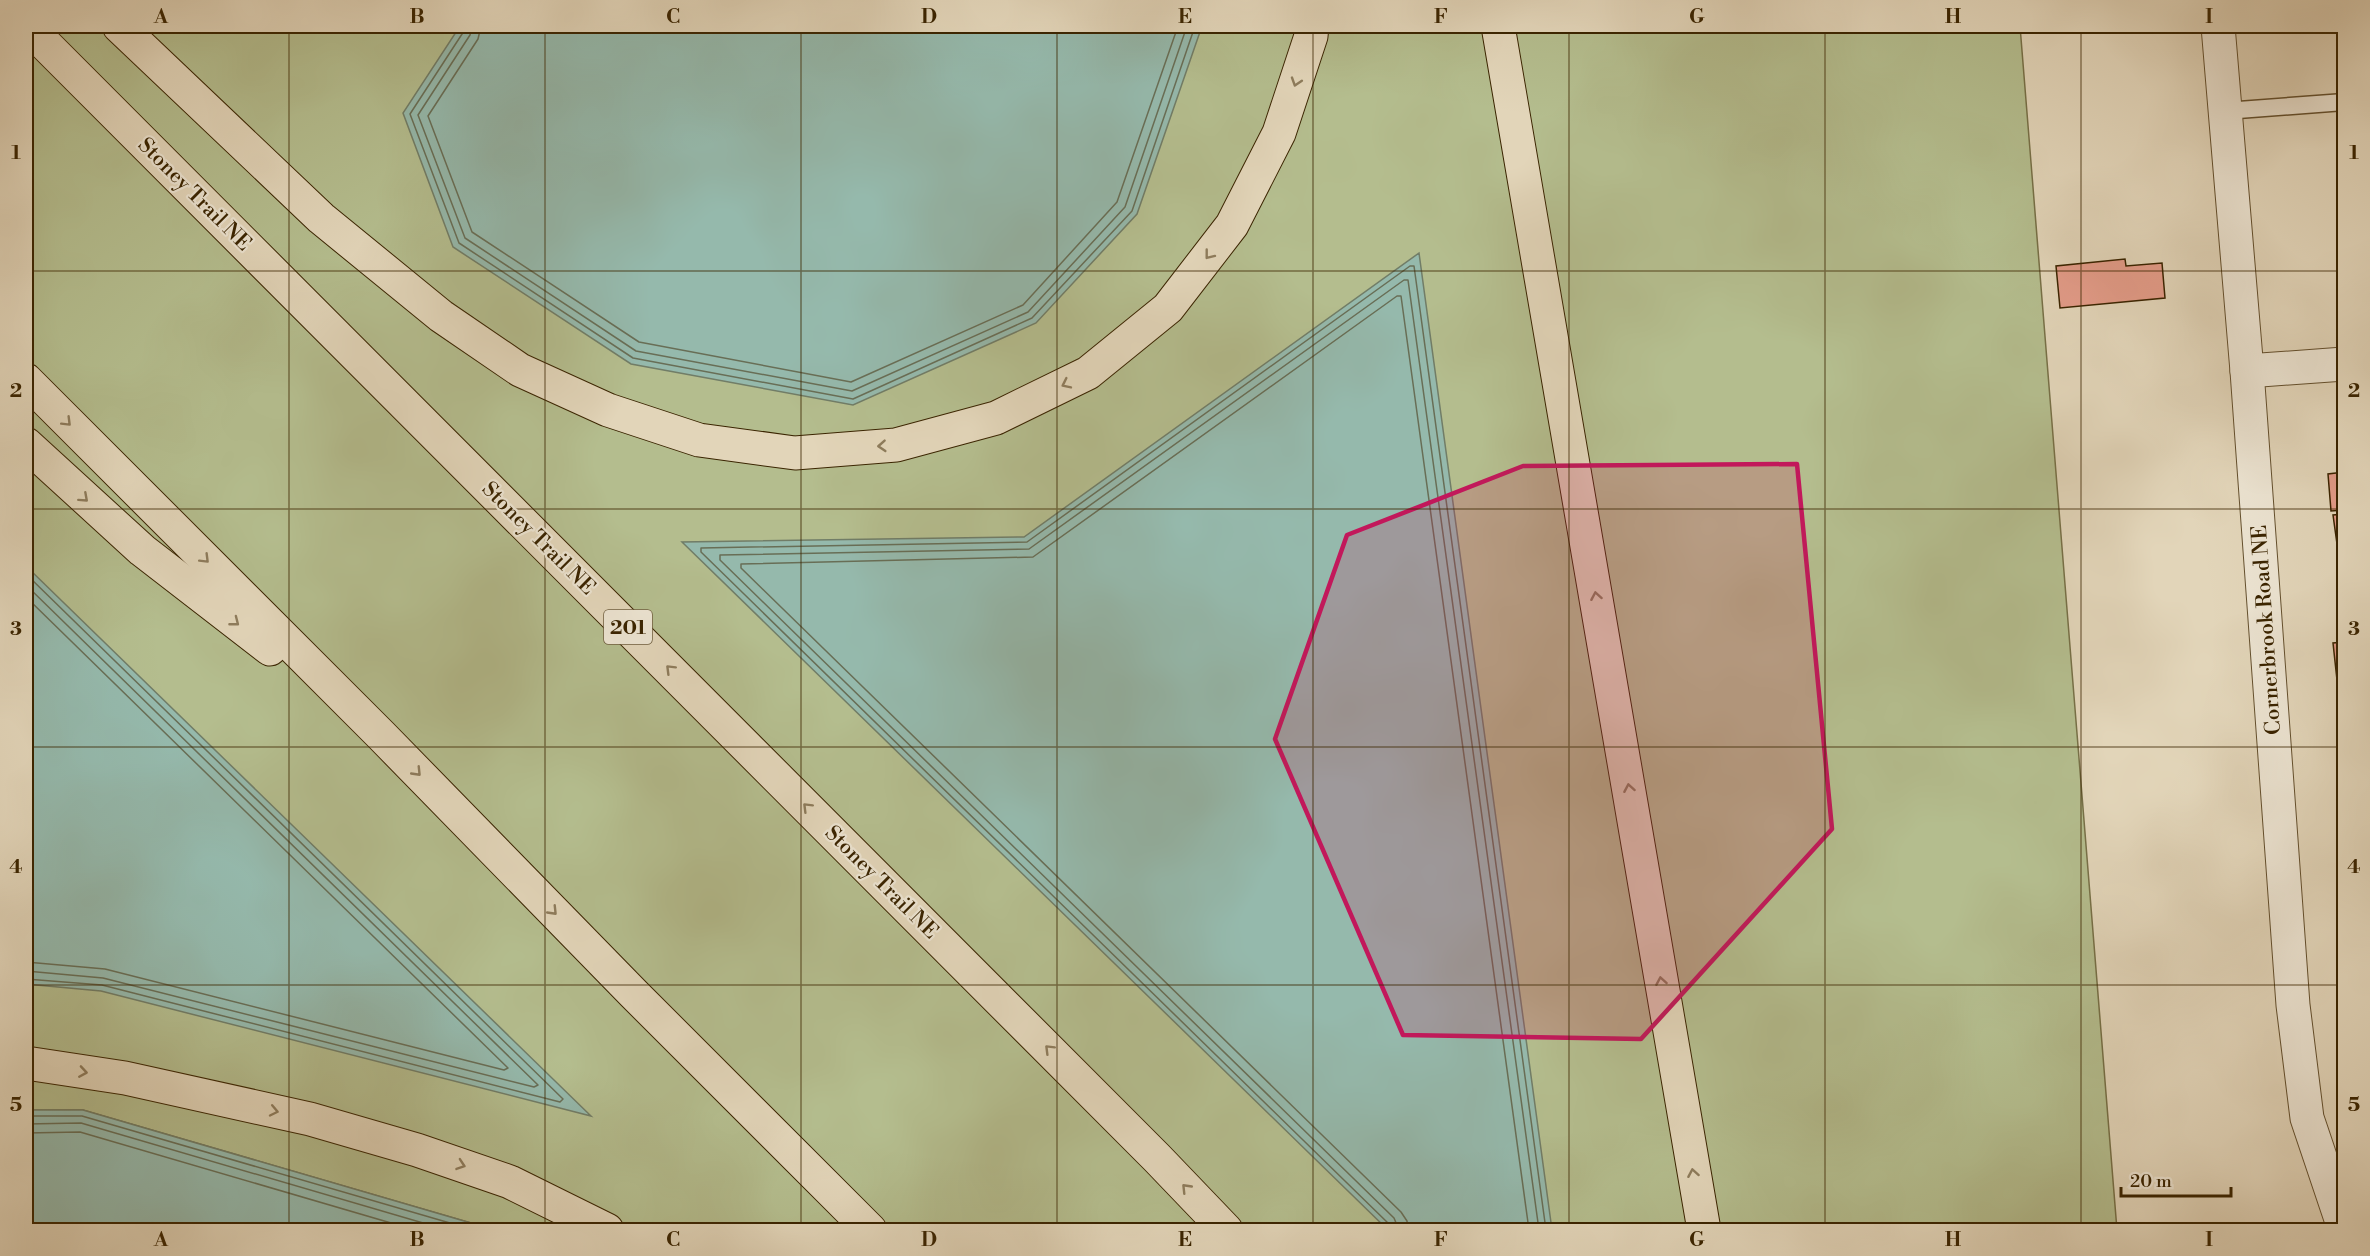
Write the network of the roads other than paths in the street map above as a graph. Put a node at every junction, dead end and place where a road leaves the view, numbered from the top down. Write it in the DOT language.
graph roads {
  1 [pos="27,26"];
  2 [pos="119,26"];
  3 [pos="1312,26"];
  4 [pos="1498,26"];
  5 [pos="1521,26"];
  6 [pos="2218,26"];
  7 [pos="2344,102"];
  8 [pos="2225,111"];
  9 [pos="1540,263"];
  10 [pos="2344,364"];
  11 [pos="2247,371"];
  12 [pos="26,380"];
  13 [pos="26,444"];
  14 [pos="381,735"];
  15 [pos="26,1063"];
  16 [pos="2344,1228"];
  17 [pos="607,1230"];
  18 [pos="870,1230"];
  19 [pos="1226,1230"];
  20 [pos="1704,1230"];
  19 -- 1 [label="highway, Stoney Trail NE / 201, one-way"];
  3 -- 2 [label="highway, one-way"];
  4 -- 9 [label="highway"];
  5 -- 9 [label="highway"];
  6 -- 8 [label="street, Cornerbrook Road NE"];
  7 -- 8 [label="lane"];
  8 -- 11 [label="street, Cornerbrook Road NE"];
  20 -- 9 [label="highway, one-way"];
  10 -- 11 [label="street"];
  11 -- 16 [label="street, Cornerbrook Road NE"];
  12 -- 14 [label="highway, one-way"];
  13 -- 14 [label="highway, one-way"];
  14 -- 18 [label="highway, one-way"];
  15 -- 17 [label="highway, one-way"];
}
